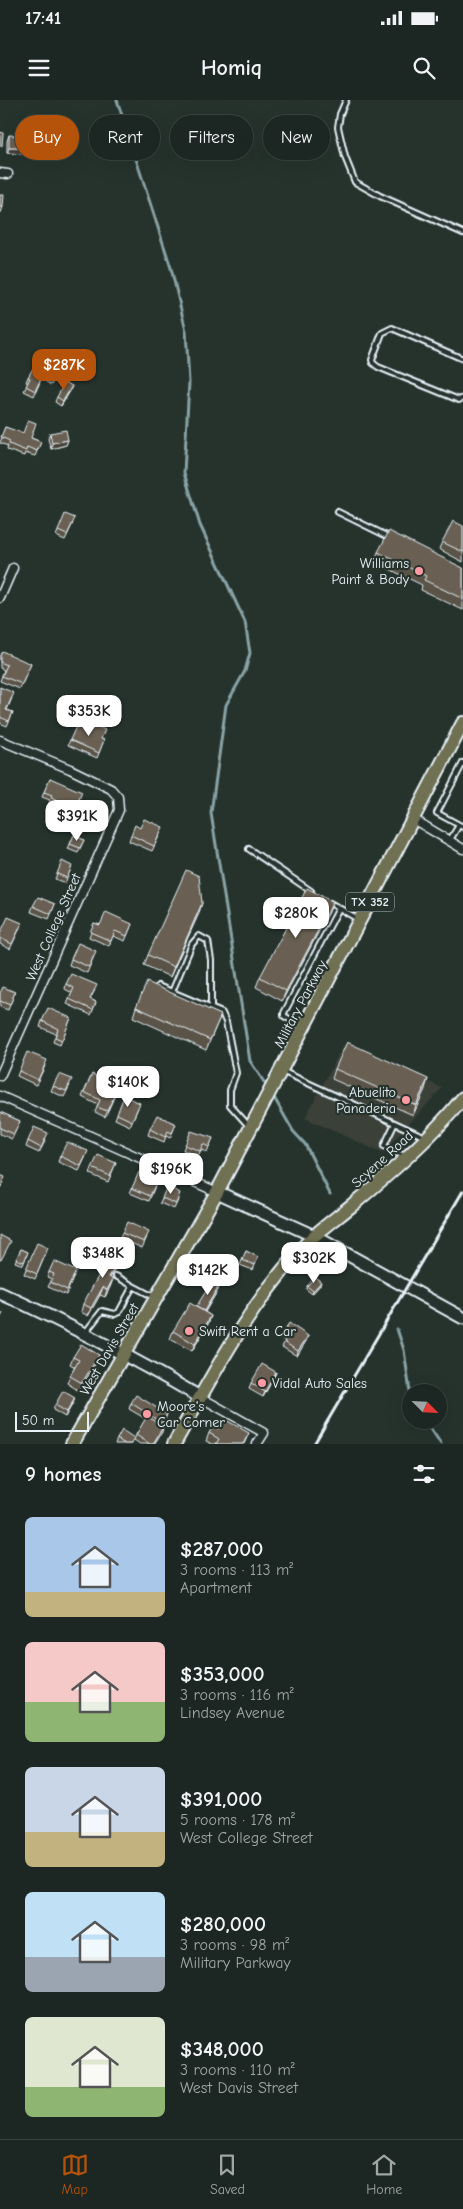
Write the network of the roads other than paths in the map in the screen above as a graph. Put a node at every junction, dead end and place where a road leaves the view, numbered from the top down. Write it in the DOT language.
graph roads {
  1 [pos="346,100"];
  2 [pos="463,233"];
  3 [pos="463,359"];
  4 [pos="463,398"];
  5 [pos="338,512"];
  6 [pos="392,538"];
  7 [pos="14,568"];
  8 [pos="0,598"];
  9 [pos="463,723"];
  10 [pos="0,740"];
  11 [pos="463,764"];
  12 [pos="413,819"];
  13 [pos="461,826"];
  14 [pos="449,841"];
  15 [pos="249,849"];
  16 [pos="463,849"];
  17 [pos="313,892"];
  18 [pos="321,898"];
  19 [pos="339,908"];
  20 [pos="360,920"];
  21 [pos="158,986"];
  22 [pos="172,992"];
  23 [pos="211,1008"];
  24 [pos="304,1027"];
  25 [pos="0,1076"];
  26 [pos="279,1076"];
  27 [pos="0,1096"];
  28 [pos="463,1098"];
  29 [pos="395,1123"];
  30 [pos="251,1129"];
  31 [pos="428,1138"];
  32 [pos="407,1158"];
  33 [pos="218,1192"];
  34 [pos="314,1236"];
  35 [pos="116,1276"];
  36 [pos="133,1286"];
  37 [pos="0,1292"];
  38 [pos="156,1298"];
  39 [pos="463,1318"];
  40 [pos="85,1333"];
  41 [pos="124,1353"];
  42 [pos="200,1397"];
  43 [pos="72,1444"];
  44 [pos="174,1444"];
  45 [pos="257,1444"];
  1 -- 2 [label="lane"];
  3 -- 4 [label="lane"];
  5 -- 6 [label="lane"];
  7 -- 8 [label="street"];
  9 -- 12 [label="main road, Military Parkway / TX 352"];
  10 -- 25 [label="street, West College Street"];
  11 -- 13 [label="lane"];
  12 -- 14 [label="street"];
  12 -- 20 [label="main road, Military Parkway / TX 352"];
  13 -- 14 [label="lane"];
  14 -- 16 [label="street"];
  15 -- 17 [label="lane"];
  18 -- 19 [label="lane"];
  19 -- 20 [label="lane"];
  19 -- 24 [label="lane"];
  20 -- 24 [label="main road, Military Parkway / TX 352"];
  21 -- 22 [label="lane"];
  22 -- 23 [label="lane"];
  22 -- 23 [label="lane"];
  23 -- 30 [label="lane"];
  24 -- 26 [label="main road, Military Parkway / TX 352"];
  26 -- 29 [label="lane"];
  26 -- 30 [label="main road, Military Parkway / TX 352"];
  27 -- 33 [label="street"];
  28 -- 31 [label="main road, Scyene Road"];
  29 -- 31 [label="lane"];
  29 -- 32 [label="lane"];
  30 -- 33 [label="main road, Military Parkway / TX 352"];
  31 -- 32 [label="main road, Scyene Road"];
  32 -- 34 [label="main road, Scyene Road"];
  33 -- 34 [label="street"];
  33 -- 38 [label="main road, West Davis Street / TX 352"];
  34 -- 39 [label="street"];
  34 -- 42 [label="main road, Scyene Road"];
  35 -- 36 [label="lane"];
  36 -- 38 [label="lane"];
  36 -- 40 [label="lane"];
  37 -- 40 [label="street"];
  38 -- 41 [label="main road, West Davis Street / TX 352"];
  40 -- 41 [label="street"];
  41 -- 42 [label="street"];
  41 -- 43 [label="main road, West Davis Street / TX 352"];
  42 -- 44 [label="main road, Scyene Road"];
  42 -- 45 [label="street"];
}
